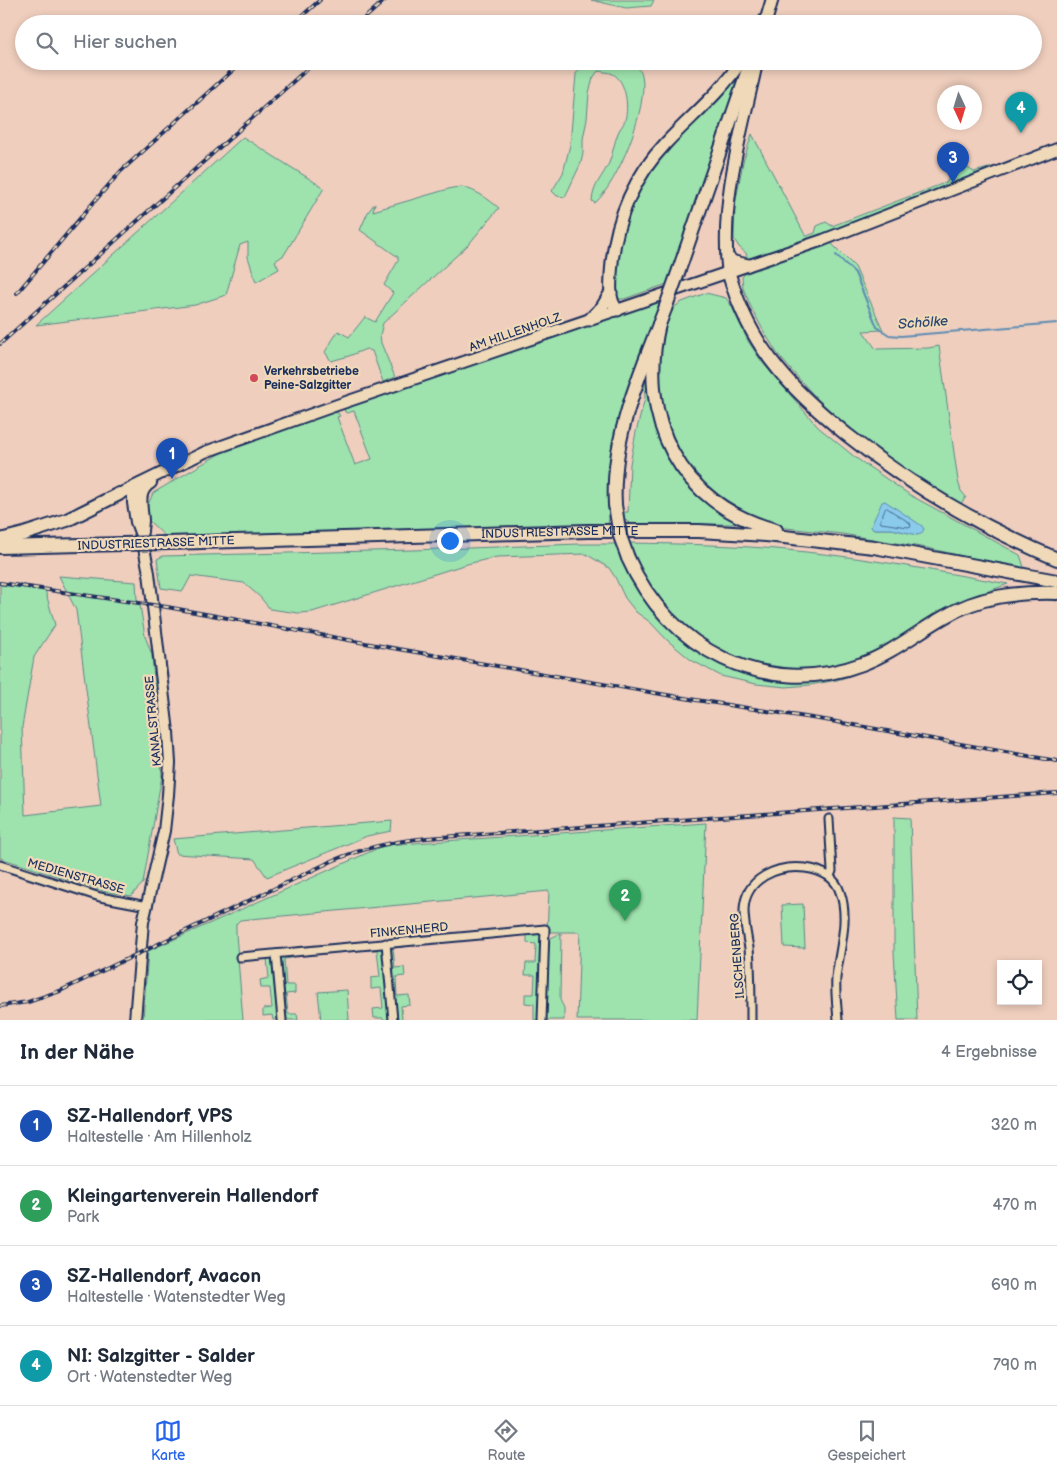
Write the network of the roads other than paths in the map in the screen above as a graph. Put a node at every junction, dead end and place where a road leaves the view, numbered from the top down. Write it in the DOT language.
graph roads {
  1 [pos="772,0"];
  2 [pos="767,15"];
  3 [pos="734,70"];
  4 [pos="748,70"];
  5 [pos="755,70"];
  6 [pos="1057,149"];
  7 [pos="727,257"];
  8 [pos="748,265"];
  9 [pos="728,271"];
  10 [pos="610,292"];
  11 [pos="618,310"];
  12 [pos="589,320"];
  13 [pos="660,324"];
  14 [pos="216,449"];
  15 [pos="141,483"];
  16 [pos="119,494"];
  17 [pos="137,500"];
  18 [pos="814,539"];
  19 [pos="0,540"];
  20 [pos="0,548"];
  21 [pos="1057,559"];
  22 [pos="1057,581"];
  23 [pos="1057,593"];
  24 [pos="828,819"];
  25 [pos="0,864"];
  26 [pos="830,876"];
  27 [pos="147,906"];
  28 [pos="386,944"];
  29 [pos="276,954"];
  30 [pos="240,957"];
  31 [pos="135,1020"];
  32 [pos="282,1020"];
  33 [pos="393,1020"];
  34 [pos="542,1020"];
  35 [pos="751,1020"];
  36 [pos="838,1020"];
  1 -- 2 [label="main road"];
  3 -- 10 [label="main road"];
  4 -- 13 [label="highway, bridge"];
  5 -- 7 [label="main road"];
  6 -- 8 [label="street, AM HILLENHOLZ"];
  7 -- 8 [label="main road"];
  7 -- 9 [label="main road"];
  8 -- 9 [label="street, AM HILLENHOLZ"];
  9 -- 11 [label="street, AM HILLENHOLZ"];
  9 -- 21 [label="highway"];
  10 -- 11 [label="main road"];
  10 -- 12 [label="main road"];
  11 -- 12 [label="street, AM HILLENHOLZ"];
  12 -- 14 [label="street, AM HILLENHOLZ"];
  13 -- 18 [label="highway"];
  13 -- 23 [label="highway, bridge"];
  14 -- 15 [label="street, AM HILLENHOLZ"];
  14 -- 17 [label="street, AM HILLENHOLZ"];
  15 -- 16 [label="street, AM HILLENHOLZ"];
  15 -- 17 [label="street"];
  16 -- 17 [label="street"];
  16 -- 19 [label="highway"];
  17 -- 27 [label="street, KANALSTRASSE"];
  18 -- 20 [label="highway, INDUSTRIESTRASSE MITTE, bridge"];
  18 -- 22 [label="highway, INDUSTRIESTRASSE MITTE"];
  24 -- 26 [label="street"];
  25 -- 27 [label="street, MEDIENSTRASSE"];
  26 -- 35 [label="street, ILSCHENBERG"];
  26 -- 36 [label="street"];
  27 -- 31 [label="street, KANALSTRASSE"];
  28 -- 29 [label="street, FINKENHERD"];
  28 -- 33 [label="street"];
  28 -- 34 [label="street, FINKENHERD"];
  29 -- 30 [label="street, FINKENHERD"];
  29 -- 32 [label="street"];
}
